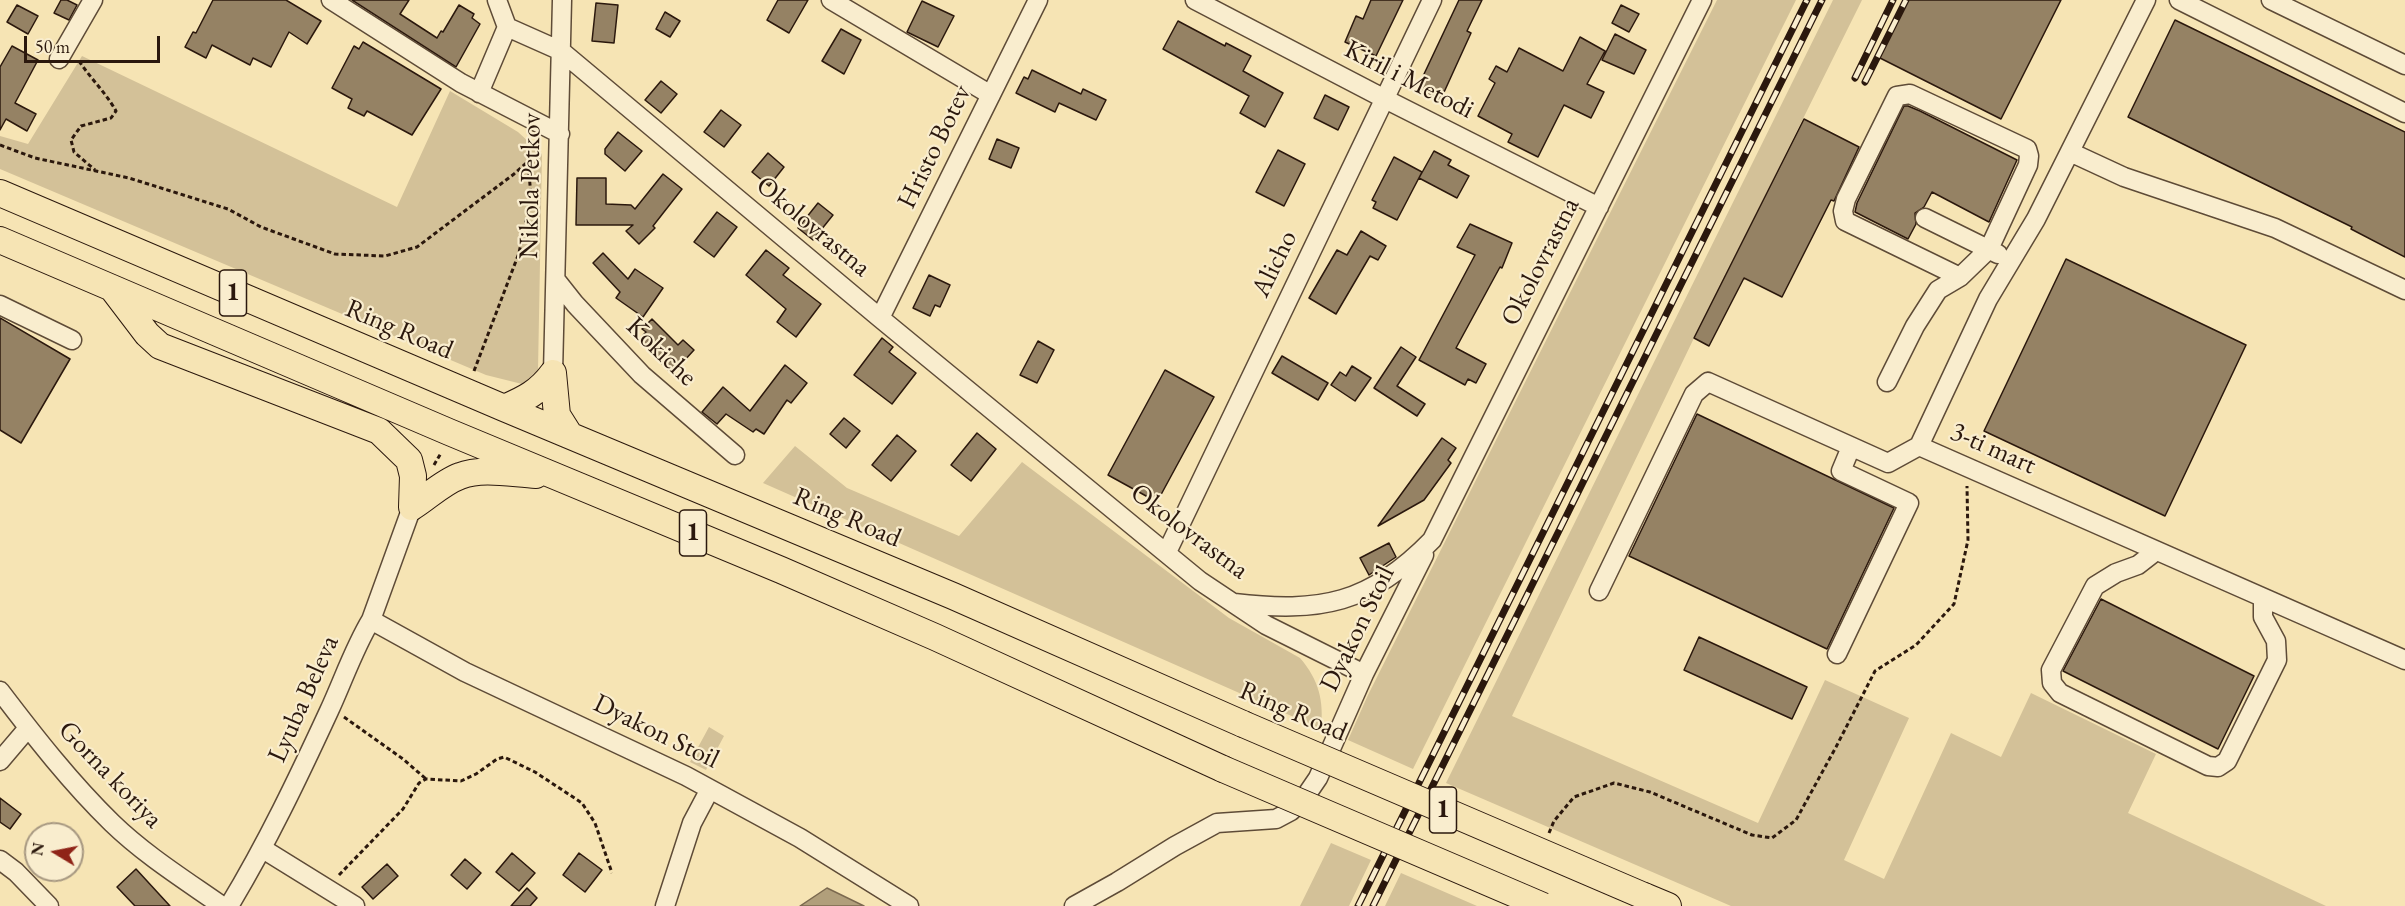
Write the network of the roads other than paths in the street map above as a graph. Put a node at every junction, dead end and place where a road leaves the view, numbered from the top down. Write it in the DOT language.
graph roads {
  1 [pos="93,0"];
  2 [pos="332,0"];
  3 [pos="497,0"];
  4 [pos="562,0"];
  5 [pos="831,0"];
  6 [pos="1038,0"];
  7 [pos="1195,0"];
  8 [pos="1432,0"];
  9 [pos="1702,0"];
  10 [pos="2146,0"];
  11 [pos="2179,0"];
  12 [pos="2271,0"];
  13 [pos="507,27"];
  14 [pos="561,51"];
  15 [pos="59,59"];
  16 [pos="2405,64"];
  17 [pos="479,93"];
  18 [pos="991,95"];
  19 [pos="1385,99"];
  20 [pos="2405,113"];
  21 [pos="560,134"];
  22 [pos="2070,152"];
  23 [pos="0,193"];
  24 [pos="1599,207"];
  25 [pos="1925,218"];
  26 [pos="0,240"];
  27 [pos="1989,249"];
  28 [pos="2011,260"];
  29 [pos="1960,277"];
  30 [pos="556,280"];
  31 [pos="112,288"];
  32 [pos="2405,290"];
  33 [pos="0,305"];
  34 [pos="880,318"];
  35 [pos="72,340"];
  36 [pos="553,373"];
  37 [pos="1887,382"];
  38 [pos="504,408"];
  39 [pos="569,434"];
  40 [pos="1919,446"];
  41 [pos="1851,447"];
  42 [pos="735,455"];
  43 [pos="554,476"];
  44 [pos="412,507"];
  45 [pos="1432,540"];
  46 [pos="2156,551"];
  47 [pos="1167,552"];
  48 [pos="1599,591"];
  49 [pos="2263,598"];
  50 [pos="1230,603"];
  51 [pos="371,620"];
  52 [pos="1837,654"];
  53 [pos="2405,660"];
  54 [pos="1364,674"];
  55 [pos="0,691"];
  56 [pos="28,728"];
  57 [pos="0,761"];
  58 [pos="710,789"];
  59 [pos="263,849"];
  60 [pos="0,860"];
  61 [pos="49,906"];
  62 [pos="222,906"];
  63 [pos="229,906"];
  64 [pos="355,906"];
  65 [pos="664,906"];
  66 [pos="909,906"];
  67 [pos="1074,906"];
  68 [pos="1543,906"];
  69 [pos="1668,906"];
  1 -- 15 [label="street"];
  2 -- 17 [label="street"];
  3 -- 13 [label="street"];
  4 -- 14 [label="street, Nikola Petkov"];
  5 -- 18 [label="street"];
  6 -- 18 [label="street, Hristo Botev"];
  7 -- 19 [label="street, Kiril i Metodi"];
  8 -- 19 [label="street, Alicho"];
  9 -- 24 [label="street, Okolovrastna"];
  10 -- 22 [label="street, 3-ti mart"];
  11 -- 20 [label="street"];
  12 -- 16 [label="street"];
  13 -- 14 [label="street, Okolovrastna"];
  13 -- 17 [label="street"];
  14 -- 21 [label="street, Nikola Petkov"];
  14 -- 34 [label="street, Okolovrastna"];
  17 -- 21 [label="street"];
  18 -- 34 [label="street, Hristo Botev"];
  19 -- 24 [label="street, Kiril i Metodi"];
  19 -- 47 [label="street, Alicho"];
  21 -- 30 [label="street, Nikola Petkov"];
  22 -- 28 [label="street, 3-ti mart"];
  22 -- 32 [label="street"];
  23 -- 38 [label="highway, Ring Road / 1"];
  24 -- 45 [label="street, Okolovrastna"];
  25 -- 27 [label="street"];
  26 -- 31 [label="highway, 1"];
  27 -- 28 [label="street"];
  27 -- 29 [label="street"];
  27 -- 29 [label="street"];
  28 -- 40 [label="street, 3-ti mart"];
  29 -- 37 [label="street"];
  30 -- 36 [label="street, Nikola Petkov"];
  30 -- 42 [label="street, Kokiche"];
  31 -- 43 [label="highway, 1"];
  31 -- 44 [label="highway"];
  33 -- 35 [label="street"];
  34 -- 47 [label="street, Okolovrastna"];
  36 -- 38 [label="highway"];
  36 -- 39 [label="highway"];
  38 -- 39 [label="highway, Ring Road / 1"];
  39 -- 69 [label="highway, Ring Road / 1, bridge"];
  40 -- 41 [label="street"];
  40 -- 46 [label="street, 3-ti mart"];
  41 -- 48 [label="street"];
  41 -- 52 [label="street"];
  43 -- 44 [label="highway"];
  43 -- 68 [label="highway, 1, bridge"];
  44 -- 51 [label="street, Lyuba Beleva"];
  45 -- 50 [label="street, Okolovrastna"];
  45 -- 54 [label="street, Dyakon Stoil"];
  46 -- 49 [label="street, 3-ti mart"];
  46 -- 49 [label="street"];
  47 -- 50 [label="street, Okolovrastna"];
  49 -- 53 [label="street, 3-ti mart"];
  50 -- 54 [label="street"];
  51 -- 58 [label="street, Dyakon Stoil"];
  51 -- 59 [label="street, Lyuba Beleva"];
  54 -- 67 [label="street, Dyakon Stoil"];
  55 -- 56 [label="street, Gorna koriya"];
  56 -- 57 [label="street"];
  56 -- 62 [label="street, Gorna koriya"];
  58 -- 65 [label="street"];
  58 -- 66 [label="street, Dyakon Stoil"];
  59 -- 63 [label="street, Lyuba Beleva"];
  59 -- 64 [label="street"];
  60 -- 61 [label="street"];
}
